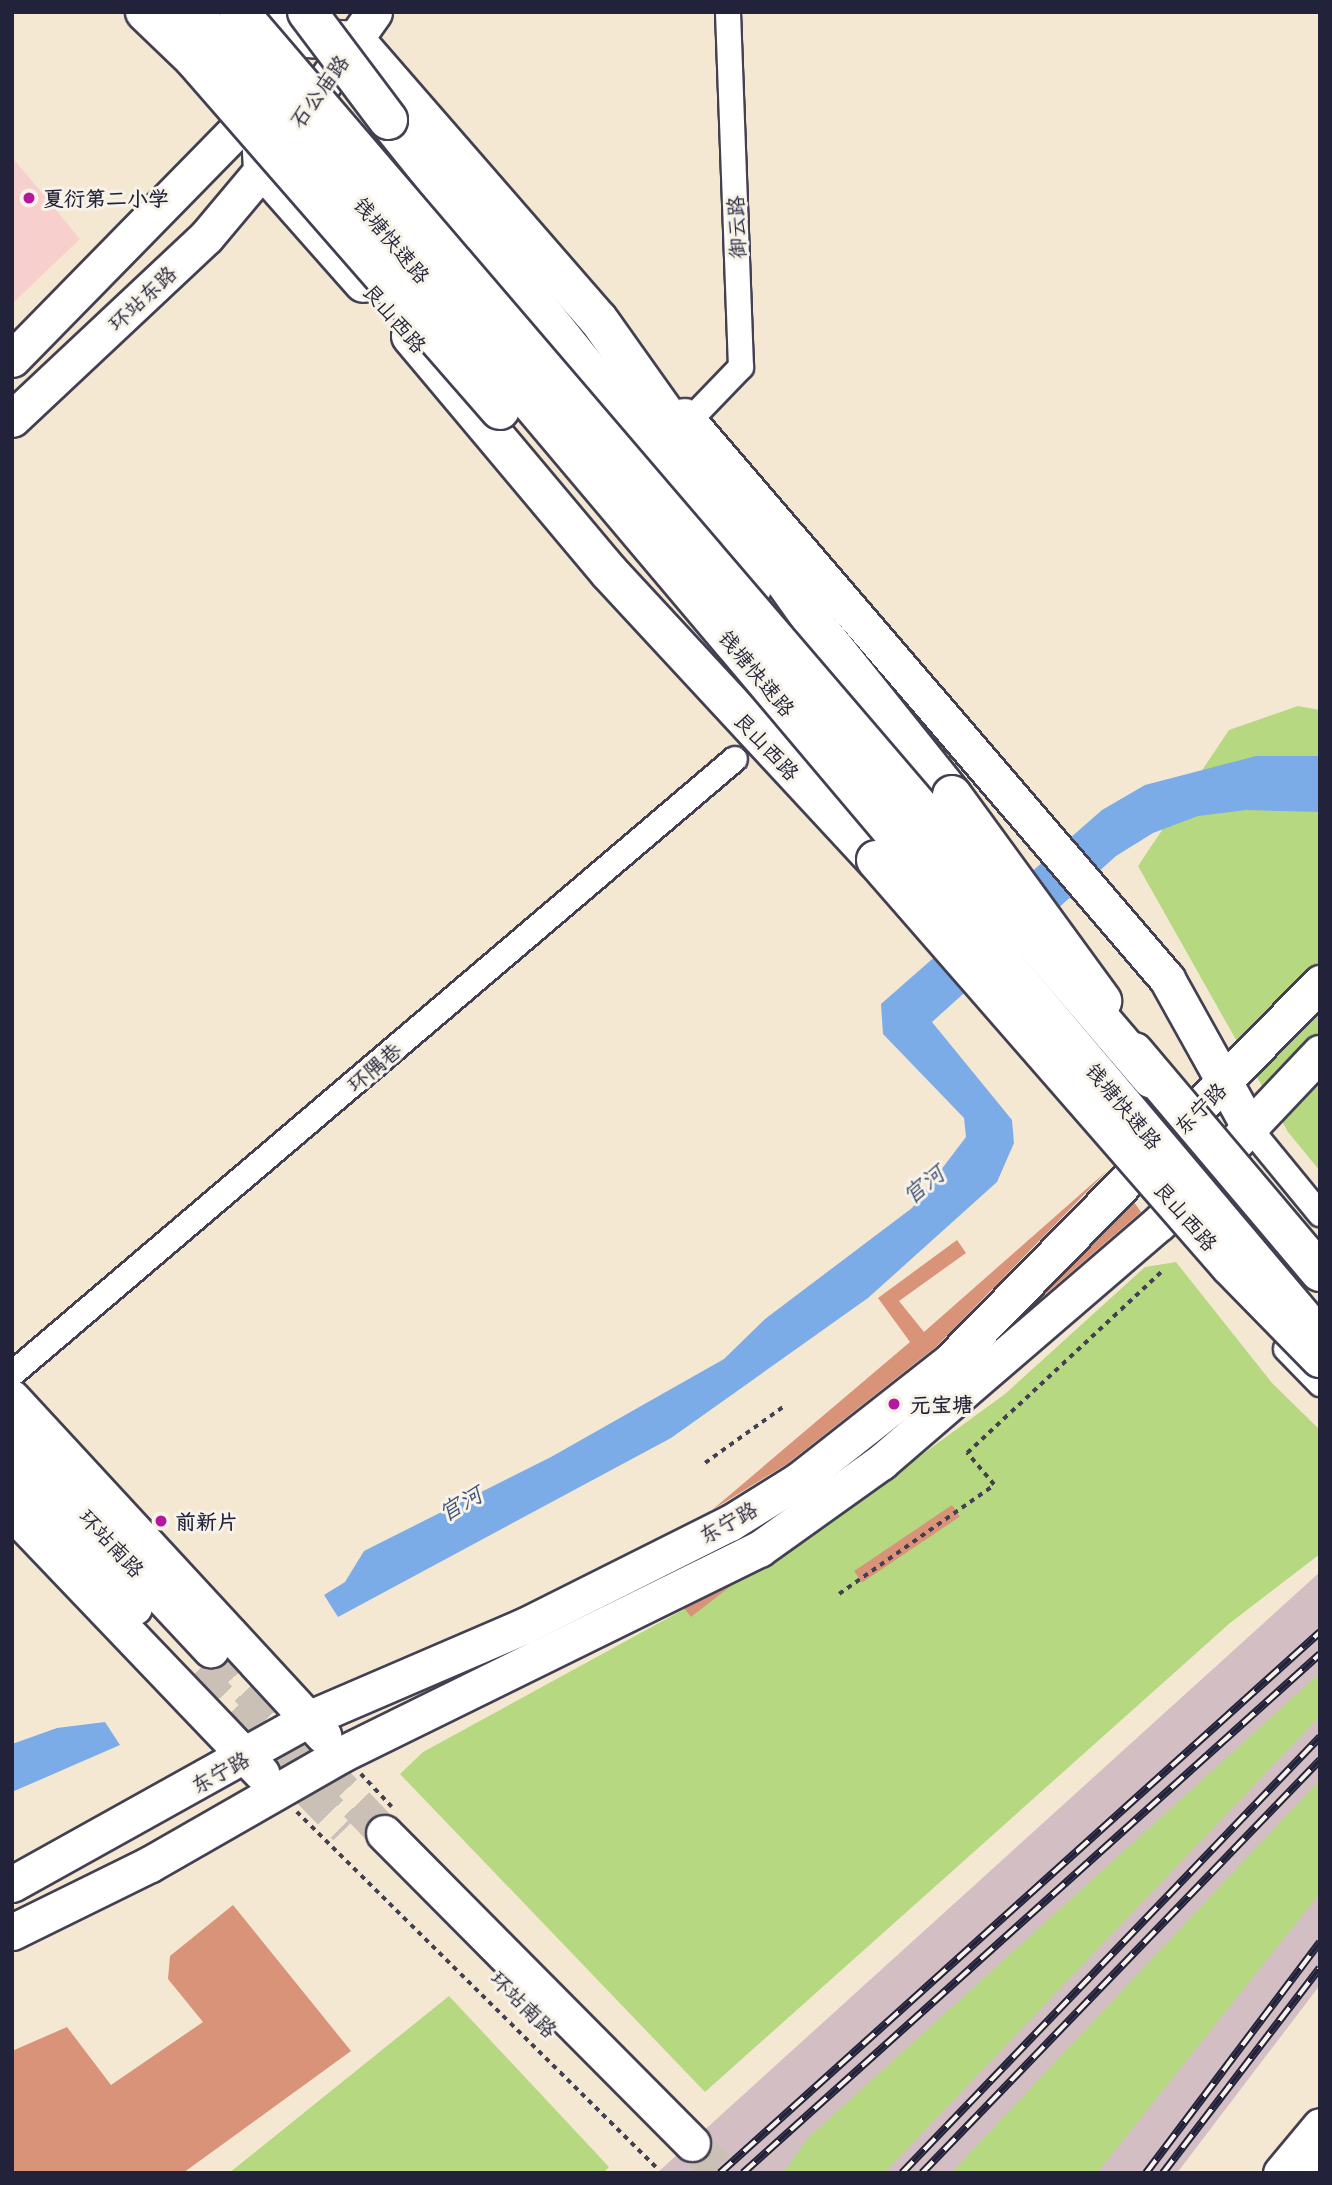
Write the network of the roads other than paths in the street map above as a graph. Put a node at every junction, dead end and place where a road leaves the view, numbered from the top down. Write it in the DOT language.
graph roads {
  1 [pos="145,12"];
  2 [pos="152,12"];
  3 [pos="186,12"];
  4 [pos="192,12"];
  5 [pos="239,12"];
  6 [pos="279,12"];
  7 [pos="728,12"];
  8 [pos="313,21"];
  9 [pos="365,27"];
  10 [pos="193,58"];
  11 [pos="259,110"];
  12 [pos="263,169"];
  13 [pos="598,319"];
  14 [pos="12,359"];
  15 [pos="12,419"];
  16 [pos="690,421"];
  17 [pos="818,681"];
  18 [pos="735,759"];
  19 [pos="878,814"];
  20 [pos="1320,984"];
  21 [pos="1320,1053"];
  22 [pos="1152,1079"];
  23 [pos="1226,1081"];
  24 [pos="1251,1130"];
  25 [pos="1130,1179"];
  26 [pos="1320,1214"];
  27 [pos="1163,1218"];
  28 [pos="1320,1272"];
  29 [pos="1320,1338"];
  30 [pos="1320,1358"];
  31 [pos="12,1374"];
  32 [pos="1320,1384"];
  33 [pos="12,1398"];
  34 [pos="12,1437"];
  35 [pos="12,1476"];
  36 [pos="12,1512"];
  37 [pos="308,1719"];
  38 [pos="342,1754"];
  39 [pos="248,1756"];
  40 [pos="278,1793"];
  41 [pos="376,1842"];
  42 [pos="12,1884"];
  43 [pos="12,1932"];
  44 [pos="1320,2126"];
  45 [pos="676,2156"];
  46 [pos="1281,2173"];
  1 -- 10 [label="main road, bridge"];
  2 -- 10 [label="main road, bridge"];
  3 -- 11 [label="main road"];
  4 -- 19 [label="main road, 钱塘快速路, bridge"];
  5 -- 17 [label="main road, 钱塘快速路, bridge"];
  6 -- 8 [label="main road"];
  7 -- 16 [label="street, 御云路"];
  8 -- 9 [label="main road"];
  8 -- 11 [label="main road, 石公庙路"];
  8 -- 17 [label="main road, bridge"];
  9 -- 12 [label="main road, 石公庙路"];
  9 -- 13 [label="main road"];
  10 -- 19 [label="main road, bridge"];
  11 -- 12 [label="main road"];
  11 -- 14 [label="main road"];
  12 -- 15 [label="main road, 环站东路"];
  12 -- 30 [label="main road, 艮山西路, bridge"];
  13 -- 16 [label="main road"];
  13 -- 22 [label="main road, bridge"];
  16 -- 23 [label="main road"];
  17 -- 22 [label="main road, 钱塘快速路, bridge"];
  18 -- 31 [label="street, 环隅巷"];
  19 -- 29 [label="main road, 钱塘快速路, bridge"];
  20 -- 23 [label="main road, 东宁路"];
  21 -- 24 [label="main road, 东宁路"];
  22 -- 28 [label="main road, bridge"];
  23 -- 24 [label="main road"];
  23 -- 25 [label="main road, 东宁路"];
  24 -- 26 [label="street"];
  24 -- 27 [label="main road, 东宁路"];
  25 -- 27 [label="main road"];
  25 -- 37 [label="main road, 东宁路"];
  27 -- 32 [label="street, 艮山西路"];
  27 -- 38 [label="main road, 东宁路"];
  33 -- 37 [label="main road"];
  34 -- 35 [label="main road, 环站南路"];
  36 -- 39 [label="main road"];
  37 -- 38 [label="main road"];
  37 -- 39 [label="main road, 东宁路"];
  38 -- 40 [label="main road, 东宁路"];
  39 -- 40 [label="main road"];
  39 -- 42 [label="main road, 东宁路"];
  40 -- 43 [label="main road, 东宁路"];
  41 -- 45 [label="main road, 环站南路"];
  44 -- 46 [label="main road"];
}
